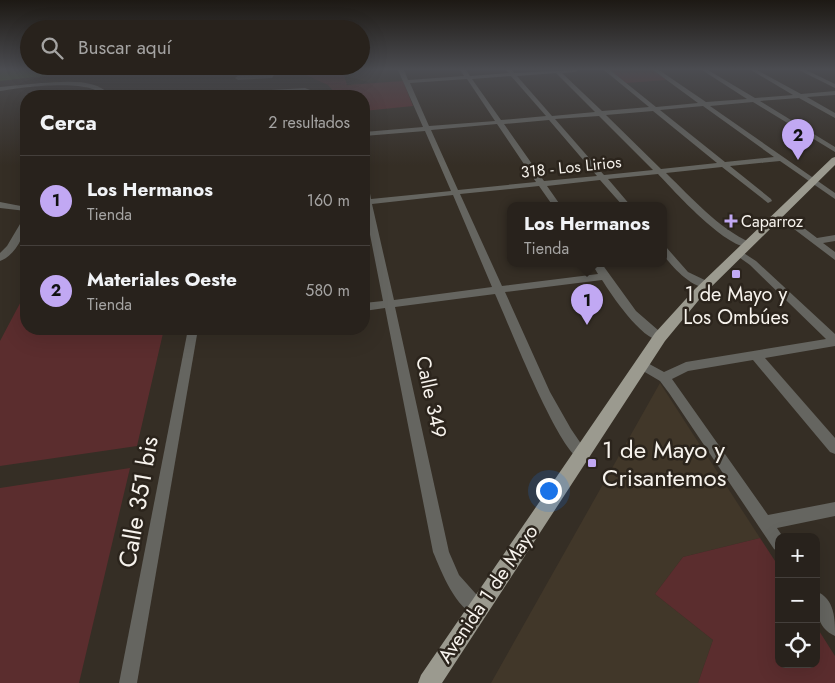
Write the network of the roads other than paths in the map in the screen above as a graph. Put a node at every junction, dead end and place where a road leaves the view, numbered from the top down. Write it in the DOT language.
graph roads {
  1 [pos="415,102"];
  2 [pos="485,102"];
  3 [pos="536,102"];
  4 [pos="588,102"];
  5 [pos="646,102"];
  6 [pos="701,102"];
  7 [pos="730,102"];
  8 [pos="756,102"];
  9 [pos="811,102"];
  10 [pos="704,104"];
  11 [pos="655,109"];
  12 [pos="600,114"];
  13 [pos="835,116"];
  14 [pos="549,118"];
  15 [pos="499,122"];
  16 [pos="427,128"];
  17 [pos="370,133"];
  18 [pos="835,150"];
  19 [pos="781,159"];
  20 [pos="835,160"];
  21 [pos="723,165"];
  22 [pos="660,172"];
  23 [pos="602,178"];
  24 [pos="813,182"];
  25 [pos="542,184"];
  26 [pos="456,192"];
  27 [pos="835,197"];
  28 [pos="768,201"];
  29 [pos="370,202"];
  30 [pos="554,202"];
  31 [pos="623,202"];
  32 [pos="0,205"];
  33 [pos="20,207"];
  34 [pos="777,217"];
  35 [pos="370,219"];
  36 [pos="20,231"];
  37 [pos="835,238"];
  38 [pos="815,241"];
  39 [pos="743,250"];
  40 [pos="667,254"];
  41 [pos="835,257"];
  42 [pos="0,258"];
  43 [pos="599,267"];
  44 [pos="605,276"];
  45 [pos="707,284"];
  46 [pos="499,290"];
  47 [pos="390,303"];
  48 [pos="370,306"];
  49 [pos="192,335"];
  50 [pos="660,338"];
  51 [pos="835,341"];
  52 [pos="756,356"];
  53 [pos="642,365"];
  54 [pos="664,378"];
  55 [pos="835,448"];
  56 [pos="581,454"];
  57 [pos="835,509"];
  58 [pos="765,523"];
  59 [pos="775,538"];
  60 [pos="820,605"];
  61 [pos="478,609"];
  62 [pos="835,627"];
  63 [pos="128,683"];
  64 [pos="429,683"];
  1 -- 16 [label="street"];
  2 -- 15 [label="street"];
  3 -- 14 [label="street"];
  4 -- 12 [label="street"];
  5 -- 11 [label="street"];
  6 -- 10 [label="street"];
  7 -- 10 [label="street"];
  8 -- 18 [label="street"];
  9 -- 13 [label="street"];
  10 -- 11 [label="street"];
  10 -- 19 [label="street"];
  11 -- 12 [label="street"];
  11 -- 21 [label="street"];
  12 -- 14 [label="street"];
  12 -- 22 [label="street"];
  14 -- 15 [label="street"];
  14 -- 23 [label="street"];
  15 -- 16 [label="street"];
  15 -- 25 [label="street"];
  16 -- 17 [label="street"];
  16 -- 26 [label="street"];
  19 -- 21 [label="street, 318 - Los Lirios"];
  19 -- 24 [label="street"];
  20 -- 24 [label="main road, Avenida 1 de Mayo"];
  21 -- 22 [label="street, 318 - Los Lirios"];
  21 -- 28 [label="street"];
  22 -- 23 [label="street, 318 - Los Lirios"];
  22 -- 39 [label="street"];
  23 -- 25 [label="street, 318 - Los Lirios"];
  23 -- 31 [label="street"];
  24 -- 27 [label="street"];
  24 -- 34 [label="main road, Avenida 1 de Mayo"];
  25 -- 26 [label="street, 318 - Los Lirios"];
  25 -- 30 [label="street"];
  26 -- 29 [label="street, 318 - Los Lirios"];
  26 -- 46 [label="street"];
  32 -- 33 [label="street"];
  34 -- 38 [label="street"];
  34 -- 39 [label="main road, Avenida 1 de Mayo"];
  35 -- 47 [label="street, Calle 349"];
  36 -- 42 [label="street"];
  37 -- 38 [label="street"];
  38 -- 41 [label="street"];
  39 -- 45 [label="main road, Avenida 1 de Mayo"];
  39 -- 51 [label="street"];
  40 -- 45 [label="street"];
  43 -- 44 [label="street"];
  44 -- 46 [label="street"];
  44 -- 50 [label="street"];
  45 -- 50 [label="main road, Avenida 1 de Mayo"];
  46 -- 47 [label="street"];
  46 -- 56 [label="street"];
  47 -- 48 [label="street"];
  47 -- 61 [label="street, Calle 349"];
  49 -- 63 [label="street, Calle 351 bis"];
  50 -- 53 [label="main road, Avenida 1 de Mayo"];
  51 -- 52 [label="street"];
  52 -- 54 [label="street"];
  52 -- 55 [label="street"];
  53 -- 54 [label="street"];
  53 -- 56 [label="main road, Avenida 1 de Mayo"];
  54 -- 58 [label="street"];
  56 -- 61 [label="main road, Avenida 1 de Mayo"];
  57 -- 58 [label="street"];
  58 -- 59 [label="street"];
  60 -- 62 [label="street"];
  61 -- 64 [label="main road, Avenida 1 de Mayo"];
}
